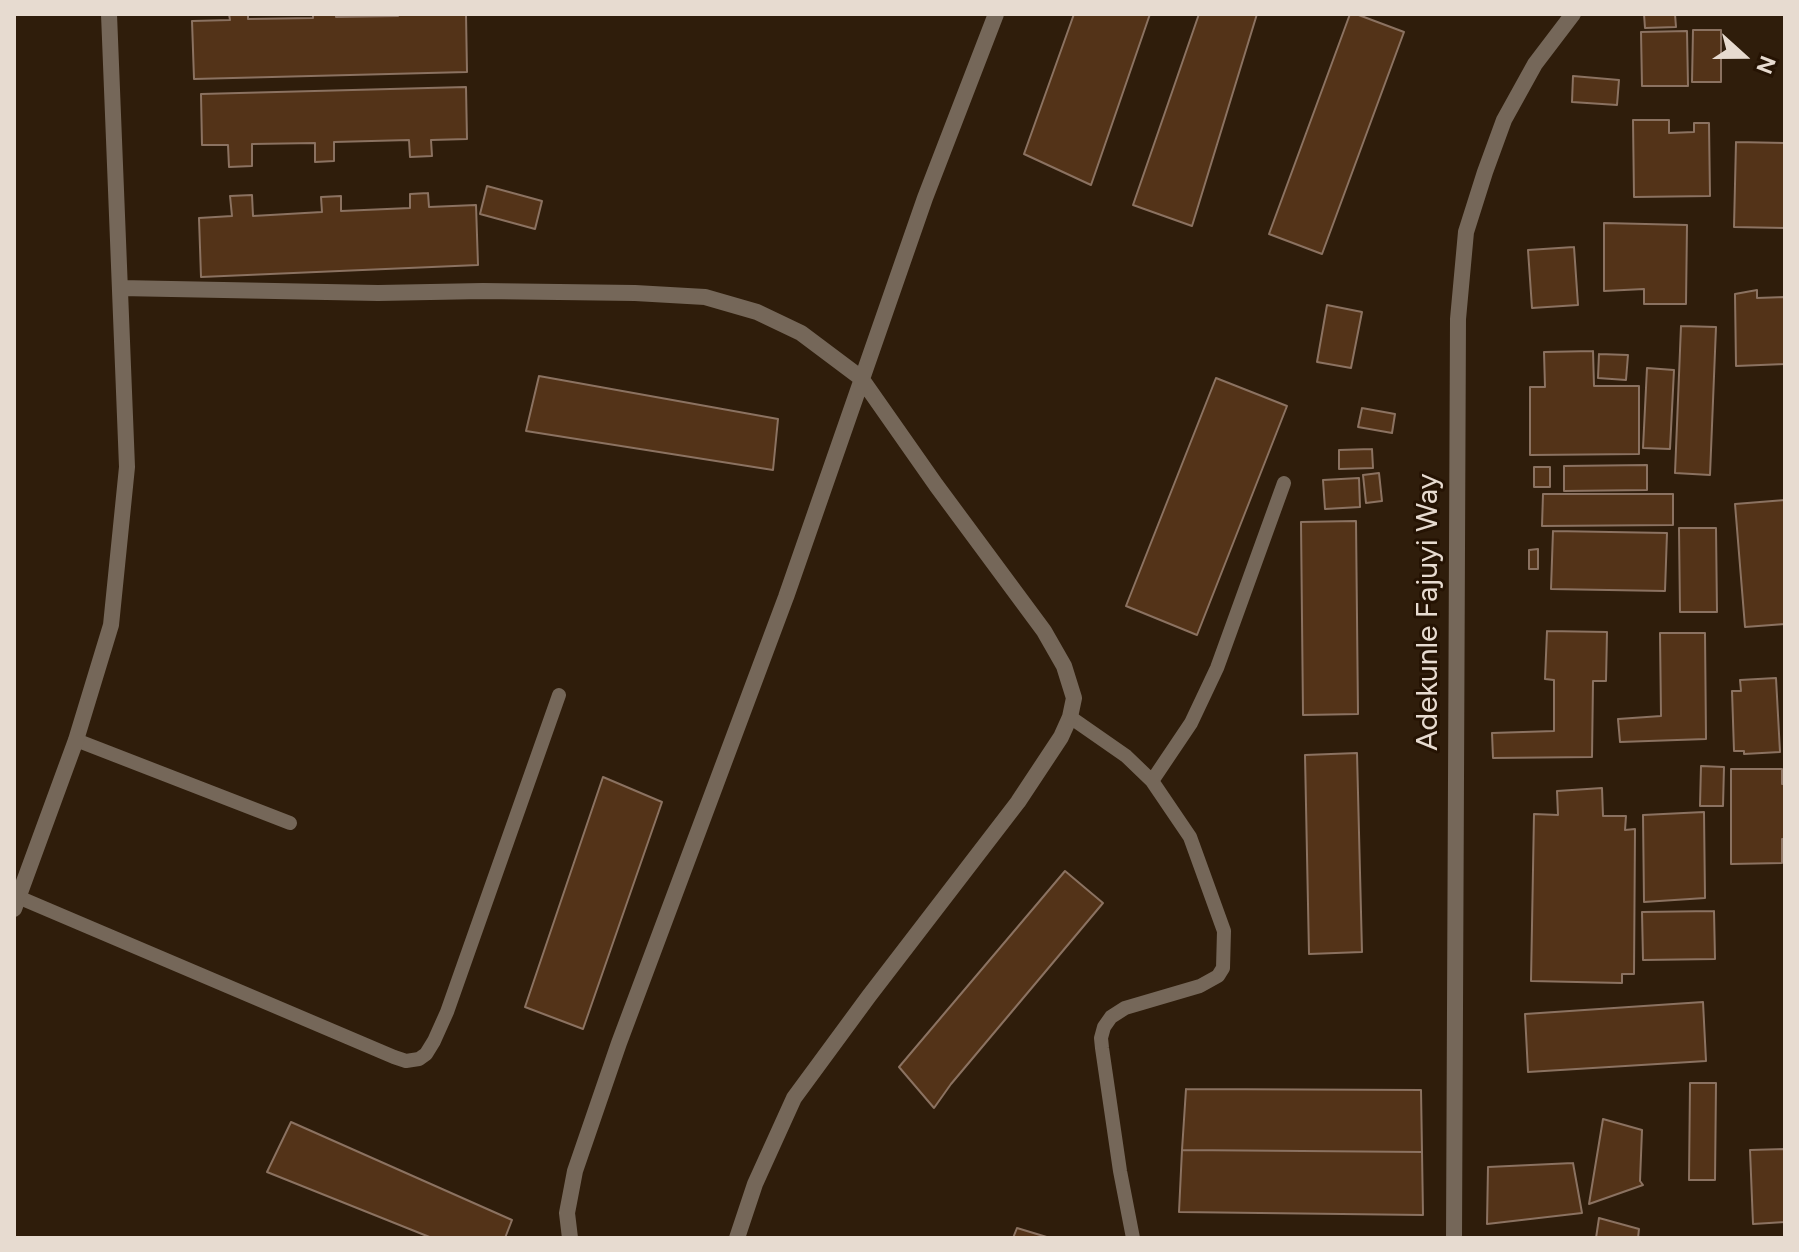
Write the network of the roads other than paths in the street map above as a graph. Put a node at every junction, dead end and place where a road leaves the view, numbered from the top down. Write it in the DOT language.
graph roads {
  1 [pos="109,14"];
  2 [pos="996,14"];
  3 [pos="1573,14"];
  4 [pos="120,288"];
  5 [pos="861,378"];
  6 [pos="1284,483"];
  7 [pos="559,695"];
  8 [pos="1070,717"];
  9 [pos="76,740"];
  10 [pos="1152,781"];
  11 [pos="290,823"];
  12 [pos="16,903"];
  13 [pos="570,1238"];
  14 [pos="737,1238"];
  15 [pos="1133,1238"];
  16 [pos="1454,1238"];
  1 -- 4 [label="street"];
  2 -- 5 [label="street"];
  3 -- 16 [label="street, Adekunle Fajuyi Way"];
  4 -- 5 [label="street"];
  4 -- 9 [label="street"];
  5 -- 8 [label="street"];
  5 -- 13 [label="street"];
  6 -- 10 [label="lane"];
  7 -- 12 [label="lane"];
  8 -- 10 [label="lane"];
  8 -- 14 [label="street"];
  9 -- 11 [label="lane"];
  9 -- 12 [label="street"];
  10 -- 15 [label="lane"];
}
